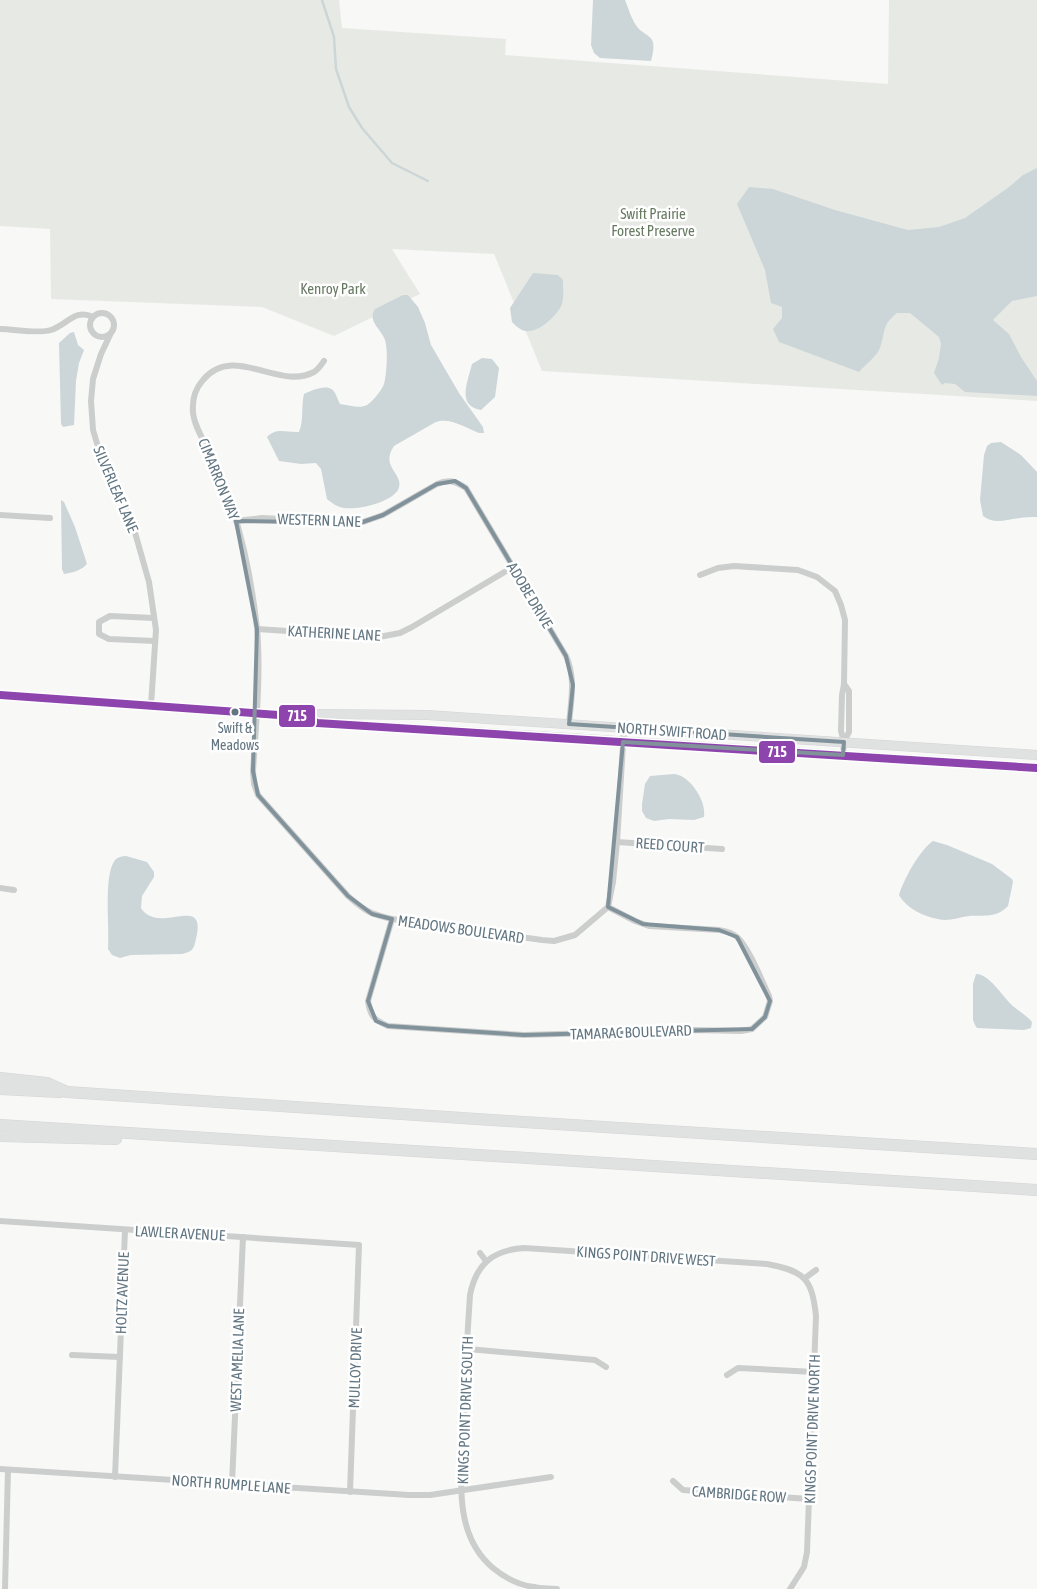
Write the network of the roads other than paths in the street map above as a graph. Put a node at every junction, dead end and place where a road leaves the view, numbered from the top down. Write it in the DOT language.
graph roads {
  1 [pos="94,317"];
  2 [pos="0,328"];
  3 [pos="110,335"];
  4 [pos="324,361"];
  5 [pos="451,480"];
  6 [pos="0,515"];
  7 [pos="50,518"];
  8 [pos="236,520"];
  9 [pos="513,568"];
  10 [pos="700,575"];
  11 [pos="154,618"];
  12 [pos="257,629"];
  13 [pos="155,641"];
  14 [pos="0,695"];
  15 [pos="151,705"];
  16 [pos="256,712"];
  17 [pos="307,717"];
  18 [pos="569,724"];
  19 [pos="624,728"];
  20 [pos="623,742"];
  21 [pos="844,742"];
  22 [pos="843,755"];
  23 [pos="1037,755"];
  24 [pos="1037,768"];
  25 [pos="617,842"];
  26 [pos="722,849"];
  27 [pos="0,888"];
  28 [pos="14,890"];
  29 [pos="608,908"];
  30 [pos="392,919"];
  31 [pos="0,1078"];
  32 [pos="0,1089"];
  33 [pos="67,1092"];
  34 [pos="0,1125"];
  35 [pos="0,1136"];
  36 [pos="271,1141"];
  37 [pos="1037,1154"];
  38 [pos="1037,1191"];
  39 [pos="0,1221"];
  40 [pos="125,1230"];
  41 [pos="243,1237"];
  42 [pos="359,1244"];
  43 [pos="480,1253"];
  44 [pos="495,1256"];
  45 [pos="486,1261"];
  46 [pos="816,1270"];
  47 [pos="805,1278"];
  48 [pos="468,1349"];
  49 [pos="72,1355"];
  50 [pos="120,1357"];
  51 [pos="606,1367"];
  52 [pos="814,1372"];
  53 [pos="727,1375"];
  54 [pos="0,1469"];
  55 [pos="8,1470"];
  56 [pos="115,1477"];
  57 [pos="551,1477"];
  58 [pos="673,1481"];
  59 [pos="232,1484"];
  60 [pos="462,1490"];
  61 [pos="350,1492"];
  62 [pos="809,1498"];
  63 [pos="5,1589"];
  64 [pos="557,1589"];
  65 [pos="791,1589"];
  1 -- 2 [label="street"];
  1 -- 3 [label="street"];
  1 -- 3 [label="street"];
  3 -- 11 [label="street, SILVERLEAF LANE"];
  4 -- 8 [label="street, CIMARRON WAY"];
  5 -- 8 [label="street, WESTERN LANE"];
  5 -- 9 [label="street, ADOBE DRIVE"];
  6 -- 7 [label="street"];
  8 -- 12 [label="street, CIMARRON WAY"];
  9 -- 12 [label="street, KATHERINE LANE"];
  9 -- 18 [label="street, ADOBE DRIVE"];
  10 -- 21 [label="street"];
  11 -- 13 [label="street, SILVERLEAF LANE"];
  11 -- 13 [label="street"];
  12 -- 16 [label="street, CIMARRON WAY"];
  13 -- 15 [label="street, SILVERLEAF LANE"];
  14 -- 15 [label="street, NORTH SWIFT ROAD"];
  15 -- 16 [label="street, NORTH SWIFT ROAD"];
  16 -- 17 [label="street, NORTH SWIFT ROAD"];
  16 -- 30 [label="street, MEADOWS BOULEVARD"];
  17 -- 18 [label="street, NORTH SWIFT ROAD"];
  17 -- 20 [label="street, NORTH SWIFT ROAD"];
  18 -- 19 [label="street, NORTH SWIFT ROAD"];
  19 -- 20 [label="street"];
  19 -- 21 [label="street, NORTH SWIFT ROAD"];
  20 -- 22 [label="street, NORTH SWIFT ROAD"];
  20 -- 25 [label="street"];
  21 -- 22 [label="street"];
  21 -- 23 [label="street, NORTH SWIFT ROAD"];
  22 -- 24 [label="street, NORTH SWIFT ROAD"];
  25 -- 26 [label="street, REED COURT"];
  25 -- 29 [label="street"];
  27 -- 28 [label="street"];
  29 -- 30 [label="street, MEADOWS BOULEVARD"];
  29 -- 30 [label="street, TAMARAC BOULEVARD"];
  31 -- 33 [label="highway"];
  32 -- 33 [label="highway"];
  33 -- 37 [label="highway"];
  34 -- 36 [label="highway"];
  35 -- 36 [label="highway"];
  36 -- 38 [label="highway"];
  39 -- 40 [label="street, LAWLER AVENUE"];
  40 -- 41 [label="street, LAWLER AVENUE"];
  40 -- 50 [label="street, HOLTZ AVENUE"];
  41 -- 42 [label="street, LAWLER AVENUE"];
  41 -- 59 [label="street, WEST AMELIA LANE"];
  42 -- 61 [label="street, MULLOY DRIVE"];
  43 -- 45 [label="street"];
  44 -- 45 [label="street, KINGS POINT DRIVE SOUTH"];
  44 -- 47 [label="street, KINGS POINT DRIVE WEST"];
  45 -- 48 [label="street, KINGS POINT DRIVE SOUTH"];
  46 -- 47 [label="street"];
  47 -- 52 [label="street, KINGS POINT DRIVE NORTH"];
  48 -- 51 [label="street"];
  48 -- 60 [label="street, KINGS POINT DRIVE SOUTH"];
  49 -- 50 [label="street"];
  50 -- 56 [label="street, HOLTZ AVENUE"];
  52 -- 53 [label="street"];
  52 -- 62 [label="street, KINGS POINT DRIVE NORTH"];
  54 -- 55 [label="street, NORTH RUMPLE LANE"];
  55 -- 56 [label="street, NORTH RUMPLE LANE"];
  55 -- 63 [label="street"];
  56 -- 59 [label="street, NORTH RUMPLE LANE"];
  57 -- 60 [label="street, NORTH RUMPLE LANE"];
  58 -- 62 [label="street, CAMBRIDGE ROW"];
  59 -- 61 [label="street, NORTH RUMPLE LANE"];
  60 -- 61 [label="street, NORTH RUMPLE LANE"];
  60 -- 64 [label="street, KINGS POINT DRIVE SOUTH"];
  62 -- 65 [label="street, KINGS POINT DRIVE NORTH"];
}
